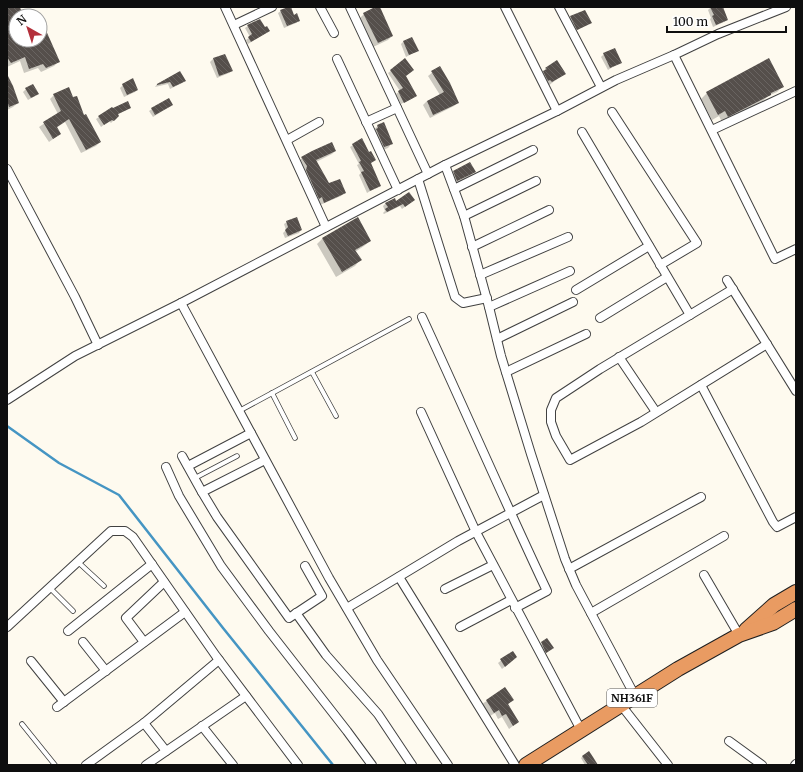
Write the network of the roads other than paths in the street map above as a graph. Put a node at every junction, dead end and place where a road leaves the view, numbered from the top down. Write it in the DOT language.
graph roads {
  1 [pos="225,7"];
  2 [pos="272,7"];
  3 [pos="320,7"];
  4 [pos="350,7"];
  5 [pos="505,7"];
  6 [pos="559,7"];
  7 [pos="786,7"];
  8 [pos="234,25"];
  9 [pos="334,33"];
  10 [pos="674,55"];
  11 [pos="337,59"];
  12 [pos="601,87"];
  13 [pos="796,91"];
  14 [pos="397,108"];
  15 [pos="557,111"];
  16 [pos="612,112"];
  17 [pos="319,122"];
  18 [pos="366,122"];
  19 [pos="712,130"];
  20 [pos="582,132"];
  21 [pos="287,140"];
  22 [pos="533,150"];
  23 [pos="445,165"];
  24 [pos="7,169"];
  25 [pos="428,174"];
  26 [pos="418,179"];
  27 [pos="536,182"];
  28 [pos="454,189"];
  29 [pos="398,190"];
  30 [pos="549,210"];
  31 [pos="464,216"];
  32 [pos="326,227"];
  33 [pos="568,237"];
  34 [pos="649,246"];
  35 [pos="472,247"];
  36 [pos="796,249"];
  37 [pos="660,265"];
  38 [pos="570,271"];
  39 [pos="480,275"];
  40 [pos="668,277"];
  41 [pos="727,280"];
  42 [pos="733,289"];
  43 [pos="576,290"];
  44 [pos="487,298"];
  45 [pos="573,302"];
  46 [pos="181,303"];
  47 [pos="489,307"];
  48 [pos="690,315"];
  49 [pos="422,317"];
  50 [pos="600,318"];
  51 [pos="409,319"];
  52 [pos="586,334"];
  53 [pos="497,339"];
  54 [pos="767,344"];
  55 [pos="98,345"];
  56 [pos="619,357"];
  57 [pos="312,372"];
  58 [pos="506,372"];
  59 [pos="701,385"];
  60 [pos="796,391"];
  61 [pos="272,393"];
  62 [pos="7,400"];
  63 [pos="239,411"];
  64 [pos="421,412"];
  65 [pos="656,412"];
  66 [pos="336,416"];
  67 [pos="250,433"];
  68 [pos="295,438"];
  69 [pos="182,456"];
  70 [pos="237,456"];
  71 [pos="265,460"];
  72 [pos="188,466"];
  73 [pos="166,467"];
  74 [pos="195,478"];
  75 [pos="202,492"];
  76 [pos="544,495"];
  77 [pos="701,497"];
  78 [pos="510,514"];
  79 [pos="796,517"];
  80 [pos="476,532"];
  81 [pos="724,536"];
  82 [pos="78,562"];
  83 [pos="152,564"];
  84 [pos="493,565"];
  85 [pos="305,566"];
  86 [pos="569,569"];
  87 [pos="704,575"];
  88 [pos="399,577"];
  89 [pos="164,582"];
  90 [pos="104,586"];
  91 [pos="50,588"];
  92 [pos="445,589"];
  93 [pos="796,592"];
  94 [pos="511,600"];
  95 [pos="347,608"];
  96 [pos="516,608"];
  97 [pos="796,609"];
  98 [pos="73,611"];
  99 [pos="185,612"];
  100 [pos="296,613"];
  101 [pos="591,613"];
  102 [pos="7,627"];
  103 [pos="460,627"];
  104 [pos="68,631"];
  105 [pos="740,635"];
  106 [pos="83,642"];
  107 [pos="144,642"];
  108 [pos="219,660"];
  109 [pos="31,661"];
  110 [pos="106,671"];
  111 [pos="246,696"];
  112 [pos="635,696"];
  113 [pos="64,702"];
  114 [pos="621,705"];
  115 [pos="57,707"];
  116 [pos="144,723"];
  117 [pos="22,724"];
  118 [pos="202,726"];
  119 [pos="581,730"];
  120 [pos="729,742"];
  121 [pos="166,751"];
  122 [pos="55,765"];
  123 [pos="86,765"];
  124 [pos="146,765"];
  125 [pos="232,765"];
  126 [pos="298,765"];
  127 [pos="372,765"];
  128 [pos="412,765"];
  129 [pos="448,765"];
  130 [pos="515,765"];
  131 [pos="526,765"];
  132 [pos="668,765"];
  133 [pos="762,765"];
  1 -- 8 [label="street"];
  2 -- 8 [label="street"];
  3 -- 9 [label="street"];
  4 -- 14 [label="street"];
  5 -- 15 [label="street"];
  6 -- 12 [label="street"];
  7 -- 10 [label="street"];
  8 -- 21 [label="street"];
  10 -- 12 [label="street"];
  10 -- 19 [label="street"];
  11 -- 18 [label="street"];
  12 -- 15 [label="street"];
  13 -- 19 [label="street"];
  14 -- 18 [label="street"];
  14 -- 25 [label="street"];
  15 -- 23 [label="street"];
  16 -- 37 [label="street"];
  17 -- 21 [label="street"];
  18 -- 29 [label="street"];
  19 -- 36 [label="street"];
  20 -- 34 [label="street"];
  21 -- 32 [label="street"];
  22 -- 28 [label="street"];
  23 -- 25 [label="street"];
  23 -- 28 [label="street"];
  24 -- 55 [label="street"];
  25 -- 26 [label="street"];
  26 -- 29 [label="street"];
  26 -- 44 [label="street"];
  27 -- 31 [label="street"];
  28 -- 31 [label="street"];
  29 -- 32 [label="street"];
  30 -- 35 [label="street"];
  31 -- 35 [label="street"];
  32 -- 46 [label="street"];
  33 -- 39 [label="street"];
  34 -- 37 [label="street"];
  34 -- 43 [label="street"];
  35 -- 39 [label="street"];
  37 -- 40 [label="street"];
  38 -- 47 [label="street"];
  39 -- 44 [label="street"];
  40 -- 48 [label="street"];
  40 -- 50 [label="street"];
  41 -- 42 [label="street"];
  42 -- 48 [label="street"];
  42 -- 54 [label="street"];
  44 -- 47 [label="street"];
  45 -- 53 [label="street"];
  46 -- 55 [label="street"];
  46 -- 63 [label="street"];
  47 -- 53 [label="street"];
  48 -- 56 [label="street"];
  49 -- 78 [label="street"];
  51 -- 57 [label="lane"];
  52 -- 58 [label="street"];
  53 -- 58 [label="street"];
  54 -- 59 [label="street"];
  54 -- 60 [label="street"];
  55 -- 62 [label="street"];
  56 -- 65 [label="street"];
  56 -- 65 [label="street"];
  57 -- 61 [label="lane"];
  57 -- 66 [label="lane"];
  58 -- 76 [label="street"];
  59 -- 65 [label="street"];
  59 -- 79 [label="street"];
  61 -- 63 [label="lane"];
  61 -- 68 [label="lane"];
  63 -- 67 [label="street"];
  64 -- 80 [label="street"];
  67 -- 71 [label="street"];
  67 -- 72 [label="street"];
  69 -- 72 [label="street"];
  70 -- 74 [label="lane"];
  71 -- 75 [label="street"];
  71 -- 95 [label="street"];
  72 -- 74 [label="street"];
  73 -- 127 [label="street"];
  74 -- 75 [label="street"];
  75 -- 100 [label="street"];
  76 -- 78 [label="street"];
  76 -- 86 [label="street"];
  77 -- 86 [label="street"];
  78 -- 80 [label="street"];
  78 -- 96 [label="street"];
  80 -- 84 [label="street"];
  80 -- 88 [label="street"];
  81 -- 101 [label="street"];
  82 -- 83 [label="street"];
  82 -- 90 [label="lane"];
  82 -- 91 [label="street"];
  83 -- 89 [label="street"];
  83 -- 104 [label="street"];
  84 -- 92 [label="street"];
  84 -- 94 [label="street"];
  85 -- 100 [label="street"];
  86 -- 101 [label="street"];
  87 -- 105 [label="street"];
  88 -- 95 [label="street"];
  88 -- 130 [label="street"];
  89 -- 99 [label="street"];
  89 -- 107 [label="street"];
  91 -- 98 [label="lane"];
  91 -- 102 [label="street"];
  93 -- 105 [label="highway, NH361F"];
  94 -- 96 [label="street"];
  94 -- 103 [label="street"];
  95 -- 129 [label="street"];
  96 -- 119 [label="street"];
  97 -- 105 [label="highway, NH361F"];
  99 -- 107 [label="street"];
  99 -- 108 [label="street"];
  100 -- 128 [label="street"];
  101 -- 112 [label="street"];
  105 -- 112 [label="highway, NH361F"];
  106 -- 110 [label="street"];
  107 -- 110 [label="street"];
  108 -- 111 [label="street"];
  108 -- 116 [label="street"];
  109 -- 113 [label="street"];
  110 -- 113 [label="street"];
  111 -- 118 [label="street"];
  111 -- 126 [label="street"];
  112 -- 114 [label="highway, NH361F"];
  113 -- 115 [label="street"];
  114 -- 119 [label="highway, NH361F"];
  114 -- 132 [label="street"];
  116 -- 121 [label="street"];
  116 -- 123 [label="street"];
  117 -- 122 [label="lane"];
  118 -- 121 [label="street"];
  118 -- 125 [label="street"];
  119 -- 131 [label="highway, NH361F"];
  120 -- 133 [label="street"];
  121 -- 124 [label="street"];
}
